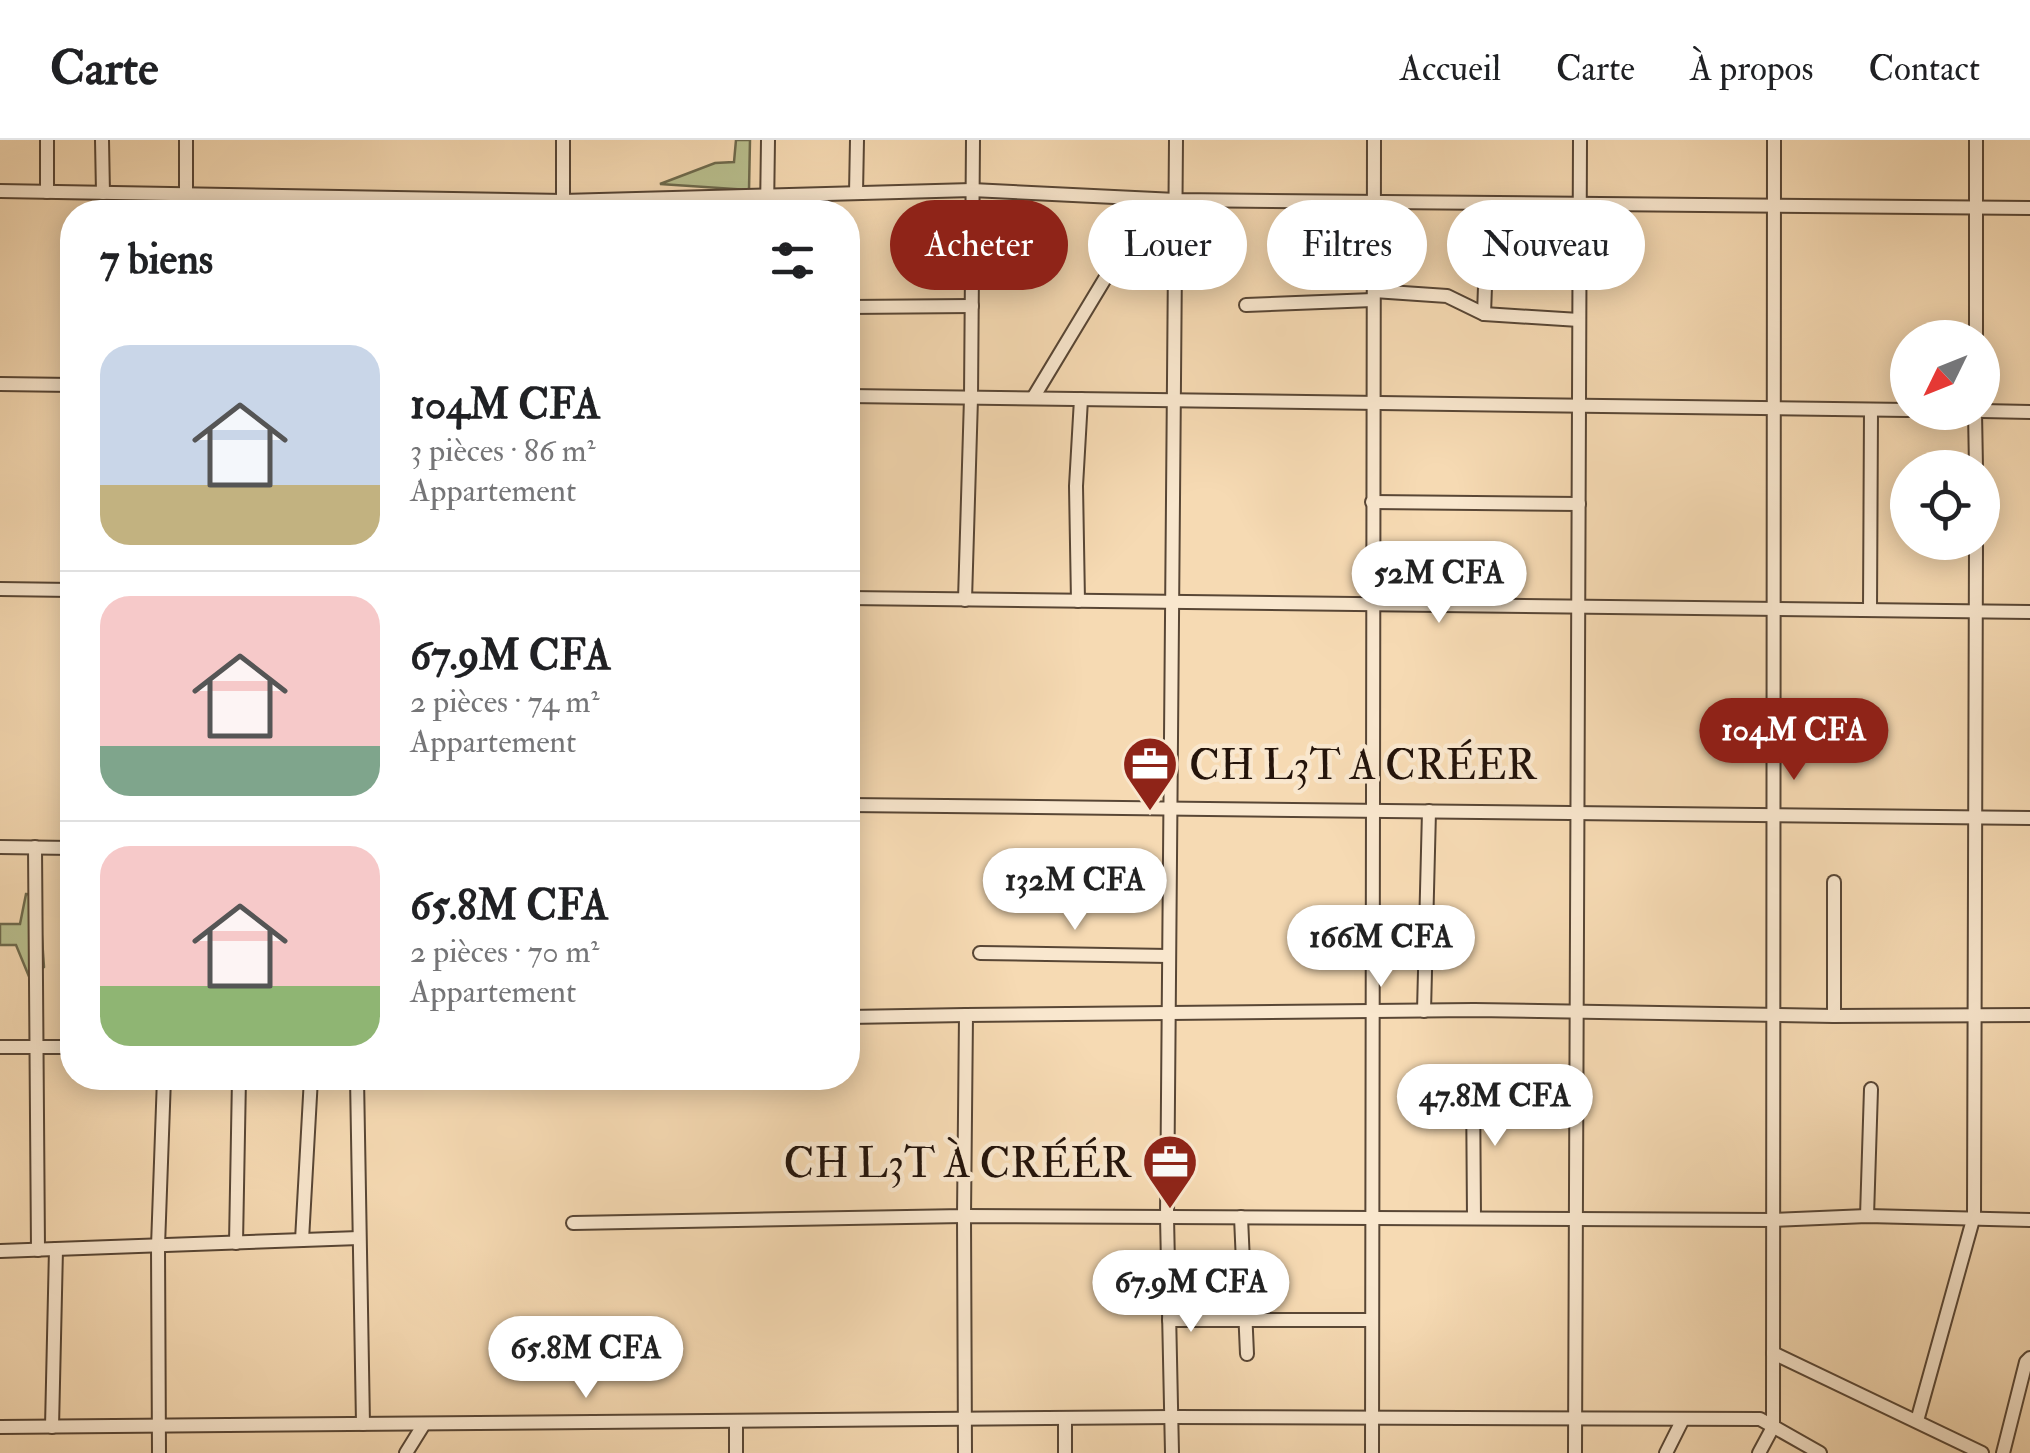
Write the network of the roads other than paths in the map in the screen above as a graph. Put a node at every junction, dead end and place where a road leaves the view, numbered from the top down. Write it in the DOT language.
graph roads {
  1 [pos="47,140"];
  2 [pos="102,140"];
  3 [pos="186,140"];
  4 [pos="563,140"];
  5 [pos="768,140"];
  6 [pos="857,140"];
  7 [pos="972,140"];
  8 [pos="1176,140"];
  9 [pos="1374,140"];
  10 [pos="1580,140"];
  11 [pos="1774,140"];
  12 [pos="1976,140"];
  13 [pos="972,190"];
  14 [pos="0,191"];
  15 [pos="47,192"];
  16 [pos="103,193"];
  17 [pos="856,193"];
  18 [pos="186,194"];
  19 [pos="768,195"];
  20 [pos="1154,199"];
  21 [pos="186,200"];
  22 [pos="360,200"];
  23 [pos="563,200"];
  24 [pos="683,200"];
  25 [pos="768,200"];
  26 [pos="1176,200"];
  27 [pos="1373,200"];
  28 [pos="1580,200"];
  29 [pos="1645,206"];
  30 [pos="1774,206"];
  31 [pos="1976,206"];
  32 [pos="2030,208"];
  33 [pos="1175,290"];
  34 [pos="1373,290"];
  35 [pos="1485,290"];
  36 [pos="1580,290"];
  37 [pos="1373,295"];
  38 [pos="1246,305"];
  39 [pos="972,306"];
  40 [pos="860,307"];
  41 [pos="1484,314"];
  42 [pos="1580,320"];
  43 [pos="1976,320"];
  44 [pos="0,384"];
  45 [pos="60,386"];
  46 [pos="860,396"];
  47 [pos="971,398"];
  48 [pos="1033,398"];
  49 [pos="1081,399"];
  50 [pos="1174,400"];
  51 [pos="1372,403"];
  52 [pos="1579,406"];
  53 [pos="1774,408"];
  54 [pos="1871,410"];
  55 [pos="1890,410"];
  56 [pos="2000,412"];
  57 [pos="2030,412"];
  58 [pos="1372,502"];
  59 [pos="1578,504"];
  60 [pos="1976,560"];
  61 [pos="0,589"];
  62 [pos="60,590"];
  63 [pos="860,598"];
  64 [pos="965,600"];
  65 [pos="1078,601"];
  66 [pos="1172,602"];
  67 [pos="1372,604"];
  68 [pos="1578,607"];
  69 [pos="1773,609"];
  70 [pos="1870,610"];
  71 [pos="1976,611"];
  72 [pos="2030,612"];
  73 [pos="860,805"];
  74 [pos="1170,808"];
  75 [pos="1371,811"];
  76 [pos="1429,811"];
  77 [pos="1577,813"];
  78 [pos="1773,815"];
  79 [pos="1976,817"];
  80 [pos="2030,818"];
  81 [pos="0,847"];
  82 [pos="34,848"];
  83 [pos="60,848"];
  84 [pos="1834,882"];
  85 [pos="980,953"];
  86 [pos="1169,956"];
  87 [pos="1371,1011"];
  88 [pos="1424,1011"];
  89 [pos="1577,1011"];
  90 [pos="1169,1013"];
  91 [pos="1773,1013"];
  92 [pos="2030,1015"];
  93 [pos="966,1016"];
  94 [pos="1834,1016"];
  95 [pos="1973,1016"];
  96 [pos="860,1017"];
  97 [pos="36,1046"];
  98 [pos="0,1047"];
  99 [pos="60,1047"];
  100 [pos="1473,1080"];
  101 [pos="1871,1089"];
  102 [pos="164,1090"];
  103 [pos="240,1090"];
  104 [pos="310,1090"];
  105 [pos="357,1090"];
  106 [pos="964,1216"];
  107 [pos="1576,1216"];
  108 [pos="1867,1216"];
  109 [pos="1974,1216"];
  110 [pos="1167,1217"];
  111 [pos="1241,1218"];
  112 [pos="1372,1218"];
  113 [pos="1474,1218"];
  114 [pos="1773,1220"];
  115 [pos="2030,1220"];
  116 [pos="573,1223"];
  117 [pos="359,1238"];
  118 [pos="302,1240"];
  119 [pos="236,1242"];
  120 [pos="158,1246"];
  121 [pos="56,1249"];
  122 [pos="38,1250"];
  123 [pos="0,1251"];
  124 [pos="1169,1320"];
  125 [pos="1244,1320"];
  126 [pos="1372,1320"];
  127 [pos="1773,1353"];
  128 [pos="1247,1354"];
  129 [pos="2029,1362"];
  130 [pos="1172,1417"];
  131 [pos="1065,1418"];
  132 [pos="1372,1418"];
  133 [pos="965,1419"];
  134 [pos="1576,1419"];
  135 [pos="1683,1419"];
  136 [pos="736,1421"];
  137 [pos="1917,1422"];
  138 [pos="364,1424"];
  139 [pos="424,1424"];
  140 [pos="159,1426"];
  141 [pos="0,1427"];
  142 [pos="52,1427"];
  143 [pos="1773,1427"];
  144 [pos="159,1453"];
  145 [pos="406,1453"];
  146 [pos="736,1453"];
  147 [pos="965,1453"];
  148 [pos="1065,1453"];
  149 [pos="1172,1453"];
  150 [pos="1372,1453"];
  151 [pos="1575,1453"];
  152 [pos="1666,1453"];
  153 [pos="1759,1453"];
  154 [pos="1820,1453"];
  155 [pos="1982,1453"];
  156 [pos="2003,1453"];
  1 -- 15 [label="street"];
  2 -- 16 [label="street"];
  3 -- 18 [label="street"];
  4 -- 23 [label="street"];
  5 -- 19 [label="street"];
  6 -- 17 [label="street"];
  7 -- 13 [label="street"];
  8 -- 26 [label="street"];
  9 -- 27 [label="street"];
  10 -- 28 [label="street"];
  11 -- 30 [label="street"];
  12 -- 31 [label="street"];
  13 -- 17 [label="street"];
  13 -- 20 [label="street"];
  13 -- 39 [label="street"];
  14 -- 15 [label="street"];
  15 -- 16 [label="street"];
  16 -- 18 [label="street"];
  17 -- 19 [label="street"];
  18 -- 21 [label="street"];
  18 -- 22 [label="street"];
  19 -- 24 [label="street"];
  19 -- 25 [label="street"];
  20 -- 26 [label="street"];
  20 -- 48 [label="street"];
  29 -- 30 [label="street"];
  30 -- 31 [label="street"];
  30 -- 53 [label="street"];
  31 -- 32 [label="street"];
  31 -- 43 [label="street"];
  33 -- 50 [label="street"];
  34 -- 37 [label="street"];
  35 -- 41 [label="street"];
  36 -- 42 [label="street"];
  37 -- 38 [label="street"];
  37 -- 41 [label="street"];
  37 -- 51 [label="street"];
  39 -- 40 [label="street"];
  39 -- 47 [label="street"];
  41 -- 42 [label="street"];
  42 -- 52 [label="street"];
  44 -- 45 [label="street"];
  46 -- 47 [label="street"];
  47 -- 48 [label="street"];
  47 -- 64 [label="street"];
  48 -- 49 [label="street"];
  49 -- 50 [label="street"];
  49 -- 65 [label="street"];
  50 -- 51 [label="street"];
  50 -- 66 [label="street"];
  51 -- 52 [label="street"];
  51 -- 58 [label="street"];
  52 -- 53 [label="street"];
  52 -- 59 [label="street"];
  53 -- 54 [label="street"];
  53 -- 69 [label="street"];
  54 -- 55 [label="street"];
  54 -- 70 [label="street"];
  56 -- 57 [label="street"];
  58 -- 59 [label="street"];
  58 -- 67 [label="street"];
  59 -- 68 [label="street"];
  60 -- 71 [label="street"];
  61 -- 62 [label="street"];
  63 -- 64 [label="street"];
  64 -- 65 [label="street"];
  65 -- 66 [label="street"];
  66 -- 67 [label="street"];
  66 -- 74 [label="street"];
  67 -- 68 [label="street"];
  67 -- 75 [label="street"];
  68 -- 69 [label="street"];
  68 -- 77 [label="street"];
  69 -- 70 [label="street"];
  69 -- 78 [label="street"];
  70 -- 71 [label="street"];
  71 -- 72 [label="street"];
  71 -- 79 [label="street"];
  73 -- 74 [label="street"];
  74 -- 75 [label="street"];
  74 -- 86 [label="street"];
  75 -- 76 [label="street"];
  75 -- 87 [label="street"];
  76 -- 77 [label="street"];
  76 -- 88 [label="street"];
  77 -- 78 [label="street"];
  77 -- 89 [label="street"];
  78 -- 79 [label="street"];
  78 -- 91 [label="street"];
  79 -- 80 [label="street"];
  79 -- 95 [label="street"];
  81 -- 82 [label="street"];
  82 -- 83 [label="street"];
  82 -- 97 [label="street"];
  84 -- 94 [label="street"];
  85 -- 86 [label="street"];
  86 -- 90 [label="street"];
  87 -- 88 [label="street"];
  87 -- 90 [label="street"];
  87 -- 112 [label="street"];
  88 -- 89 [label="street"];
  89 -- 91 [label="street"];
  89 -- 107 [label="street"];
  90 -- 93 [label="street"];
  90 -- 110 [label="street"];
  91 -- 94 [label="street"];
  91 -- 114 [label="street"];
  92 -- 95 [label="street"];
  93 -- 96 [label="street"];
  93 -- 106 [label="street"];
  94 -- 95 [label="street"];
  95 -- 109 [label="street"];
  97 -- 98 [label="street"];
  97 -- 99 [label="street"];
  97 -- 122 [label="street"];
  100 -- 113 [label="street"];
  101 -- 108 [label="street"];
  102 -- 120 [label="street"];
  103 -- 119 [label="street"];
  104 -- 118 [label="street"];
  105 -- 117 [label="street"];
  106 -- 110 [label="street"];
  106 -- 116 [label="street"];
  106 -- 133 [label="street"];
  107 -- 113 [label="street"];
  107 -- 114 [label="street"];
  107 -- 134 [label="street"];
  108 -- 109 [label="street"];
  108 -- 114 [label="street"];
  109 -- 115 [label="street"];
  109 -- 137 [label="street"];
  110 -- 111 [label="street"];
  110 -- 124 [label="street"];
  111 -- 112 [label="street"];
  111 -- 125 [label="street"];
  112 -- 113 [label="street"];
  112 -- 126 [label="street"];
  114 -- 127 [label="street"];
  117 -- 118 [label="street"];
  117 -- 138 [label="street"];
  118 -- 119 [label="street"];
  119 -- 120 [label="street"];
  120 -- 121 [label="street"];
  120 -- 140 [label="street"];
  121 -- 122 [label="street"];
  121 -- 142 [label="street"];
  122 -- 123 [label="street"];
  124 -- 125 [label="street"];
  124 -- 130 [label="street"];
  125 -- 126 [label="street"];
  125 -- 128 [label="street"];
  126 -- 132 [label="street"];
  127 -- 137 [label="street"];
  127 -- 143 [label="street"];
  129 -- 156 [label="street"];
  130 -- 131 [label="street"];
  130 -- 132 [label="street"];
  130 -- 149 [label="street"];
  131 -- 133 [label="street"];
  131 -- 148 [label="street"];
  132 -- 134 [label="street"];
  132 -- 150 [label="street"];
  133 -- 136 [label="street"];
  133 -- 147 [label="street"];
  134 -- 135 [label="street"];
  134 -- 151 [label="street"];
  135 -- 143 [label="street"];
  135 -- 152 [label="street"];
  136 -- 139 [label="street"];
  136 -- 146 [label="street"];
  137 -- 155 [label="street"];
  138 -- 139 [label="street"];
  138 -- 140 [label="street"];
  139 -- 145 [label="street"];
  140 -- 142 [label="street"];
  140 -- 144 [label="street"];
  141 -- 142 [label="street"];
  143 -- 153 [label="street"];
  143 -- 154 [label="street"];
}
